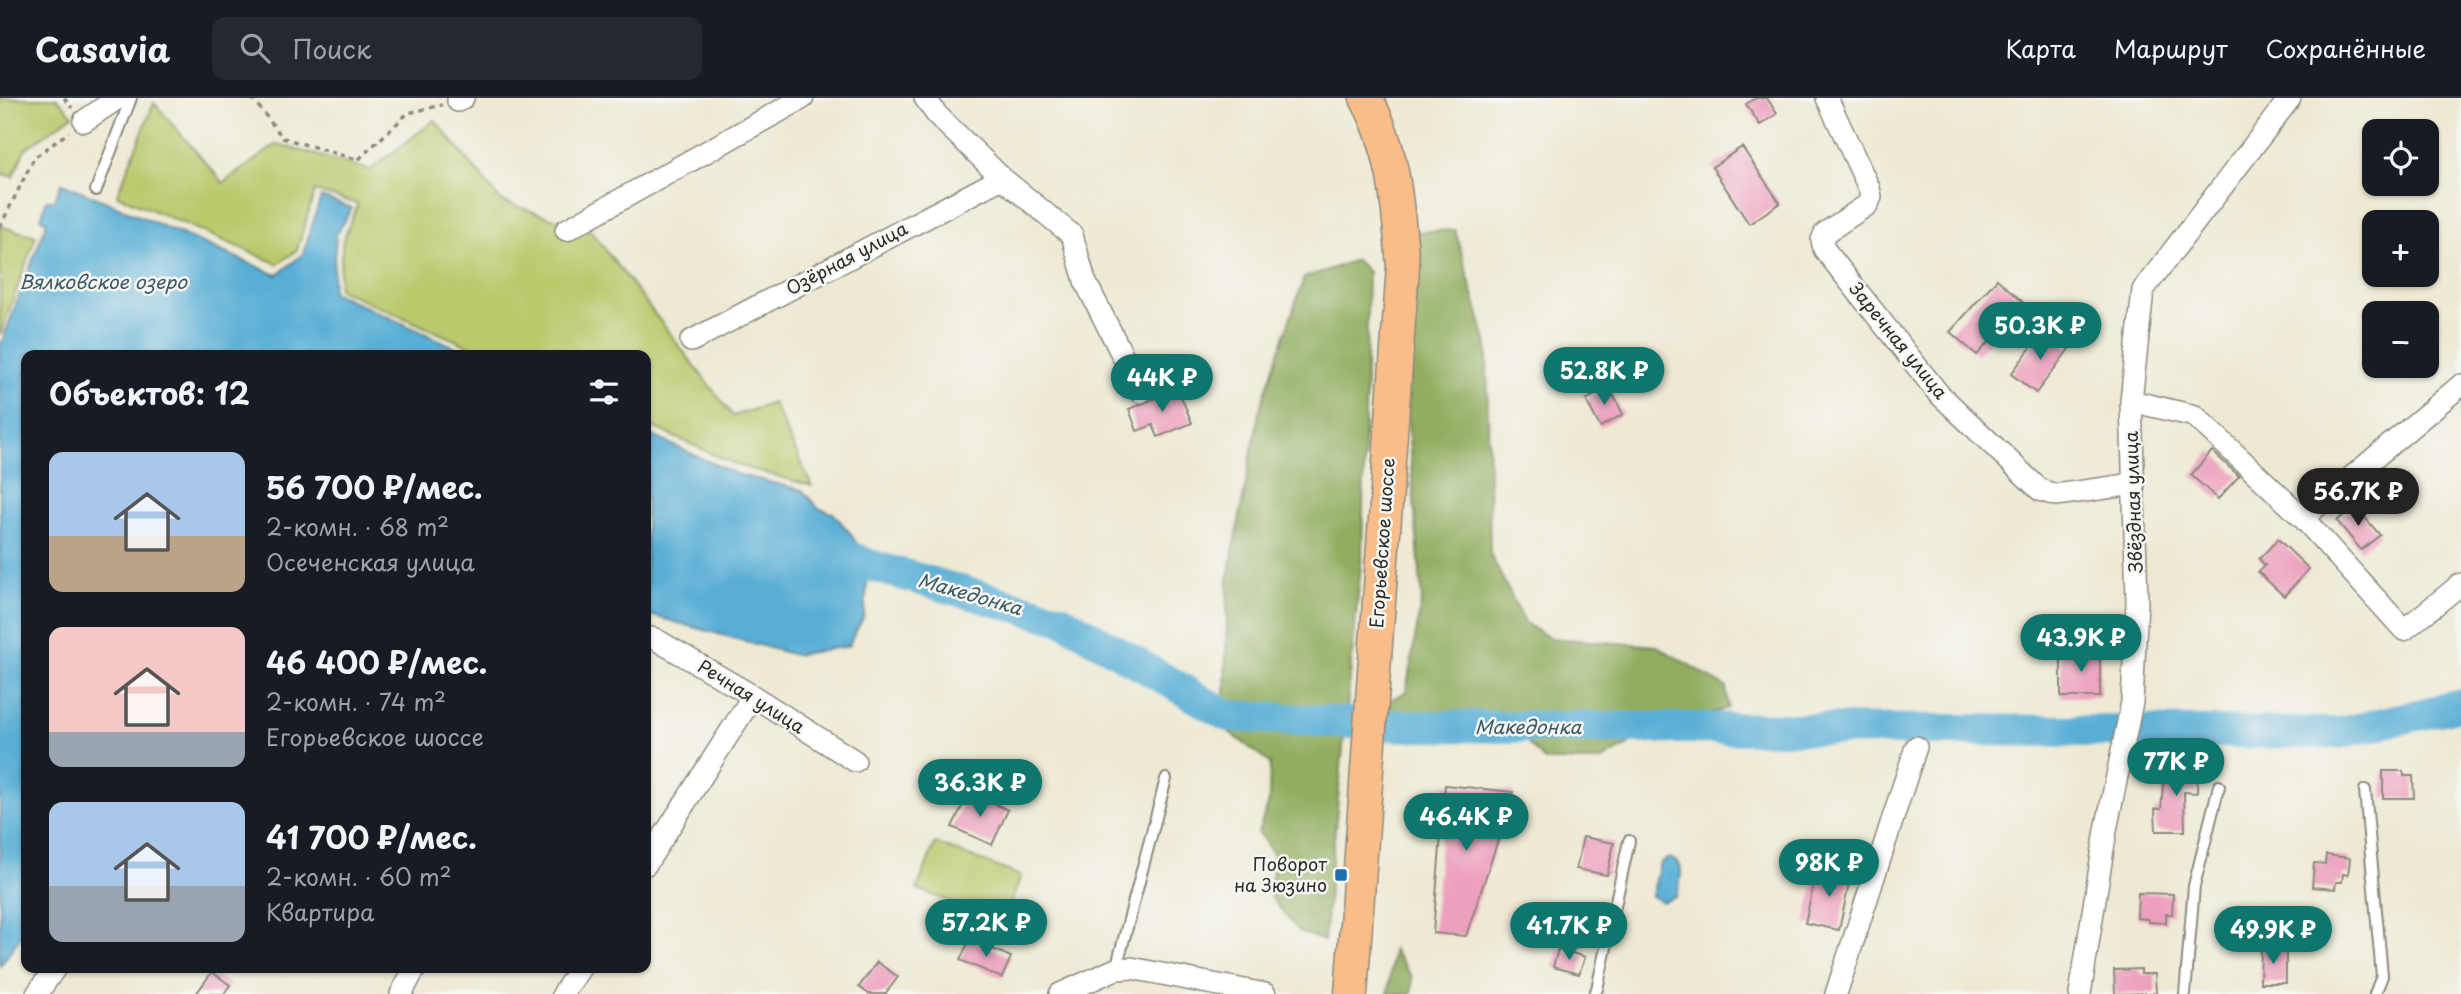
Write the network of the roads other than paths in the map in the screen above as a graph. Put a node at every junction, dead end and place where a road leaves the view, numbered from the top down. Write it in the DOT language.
graph roads {
  1 [pos="118,98"];
  2 [pos="131,98"];
  3 [pos="803,98"];
  4 [pos="925,98"];
  5 [pos="1366,98"];
  6 [pos="1827,98"];
  7 [pos="2290,98"];
  8 [pos="84,121"];
  9 [pos="1002,178"];
  10 [pos="96,190"];
  11 [pos="566,230"];
  12 [pos="691,341"];
  13 [pos="2461,385"];
  14 [pos="1141,392"];
  15 [pos="2131,401"];
  16 [pos="2134,484"];
  17 [pos="2303,518"];
  18 [pos="2461,584"];
  19 [pos="651,638"];
  20 [pos="753,696"];
  21 [pos="1916,747"];
  22 [pos="855,761"];
  23 [pos="1166,779"];
  24 [pos="2219,786"];
  25 [pos="2365,790"];
  26 [pos="1629,841"];
  27 [pos="651,856"];
  28 [pos="1115,969"];
  29 [pos="52,973"];
  30 [pos="412,973"];
  31 [pos="577,973"];
  32 [pos="37,994"];
  33 [pos="401,994"];
  34 [pos="563,994"];
  35 [pos="1060,994"];
  36 [pos="1265,994"];
  37 [pos="1351,994"];
  38 [pos="1594,994"];
  39 [pos="1836,994"];
  40 [pos="2080,994"];
  41 [pos="2185,994"];
  42 [pos="2375,994"];
  1 -- 8 [label="street"];
  2 -- 10 [label="lane"];
  3 -- 11 [label="street"];
  4 -- 9 [label="street"];
  5 -- 37 [label="main road, Егорьевское шоссе"];
  6 -- 16 [label="street, Заречная улица"];
  7 -- 15 [label="street, Звёздная улица"];
  9 -- 12 [label="street, Озёрная улица"];
  9 -- 14 [label="street"];
  13 -- 17 [label="street"];
  15 -- 16 [label="street, Звёздная улица"];
  15 -- 17 [label="street"];
  16 -- 40 [label="street, Звёздная улица"];
  17 -- 18 [label="street"];
  19 -- 20 [label="street, Речная улица"];
  20 -- 22 [label="street, Речная улица"];
  20 -- 27 [label="street"];
  21 -- 39 [label="street"];
  23 -- 28 [label="lane"];
  24 -- 41 [label="lane"];
  25 -- 42 [label="lane"];
  26 -- 38 [label="lane"];
  28 -- 35 [label="street"];
  28 -- 36 [label="street"];
  29 -- 32 [label="street"];
  30 -- 33 [label="street"];
  31 -- 34 [label="street"];
}
